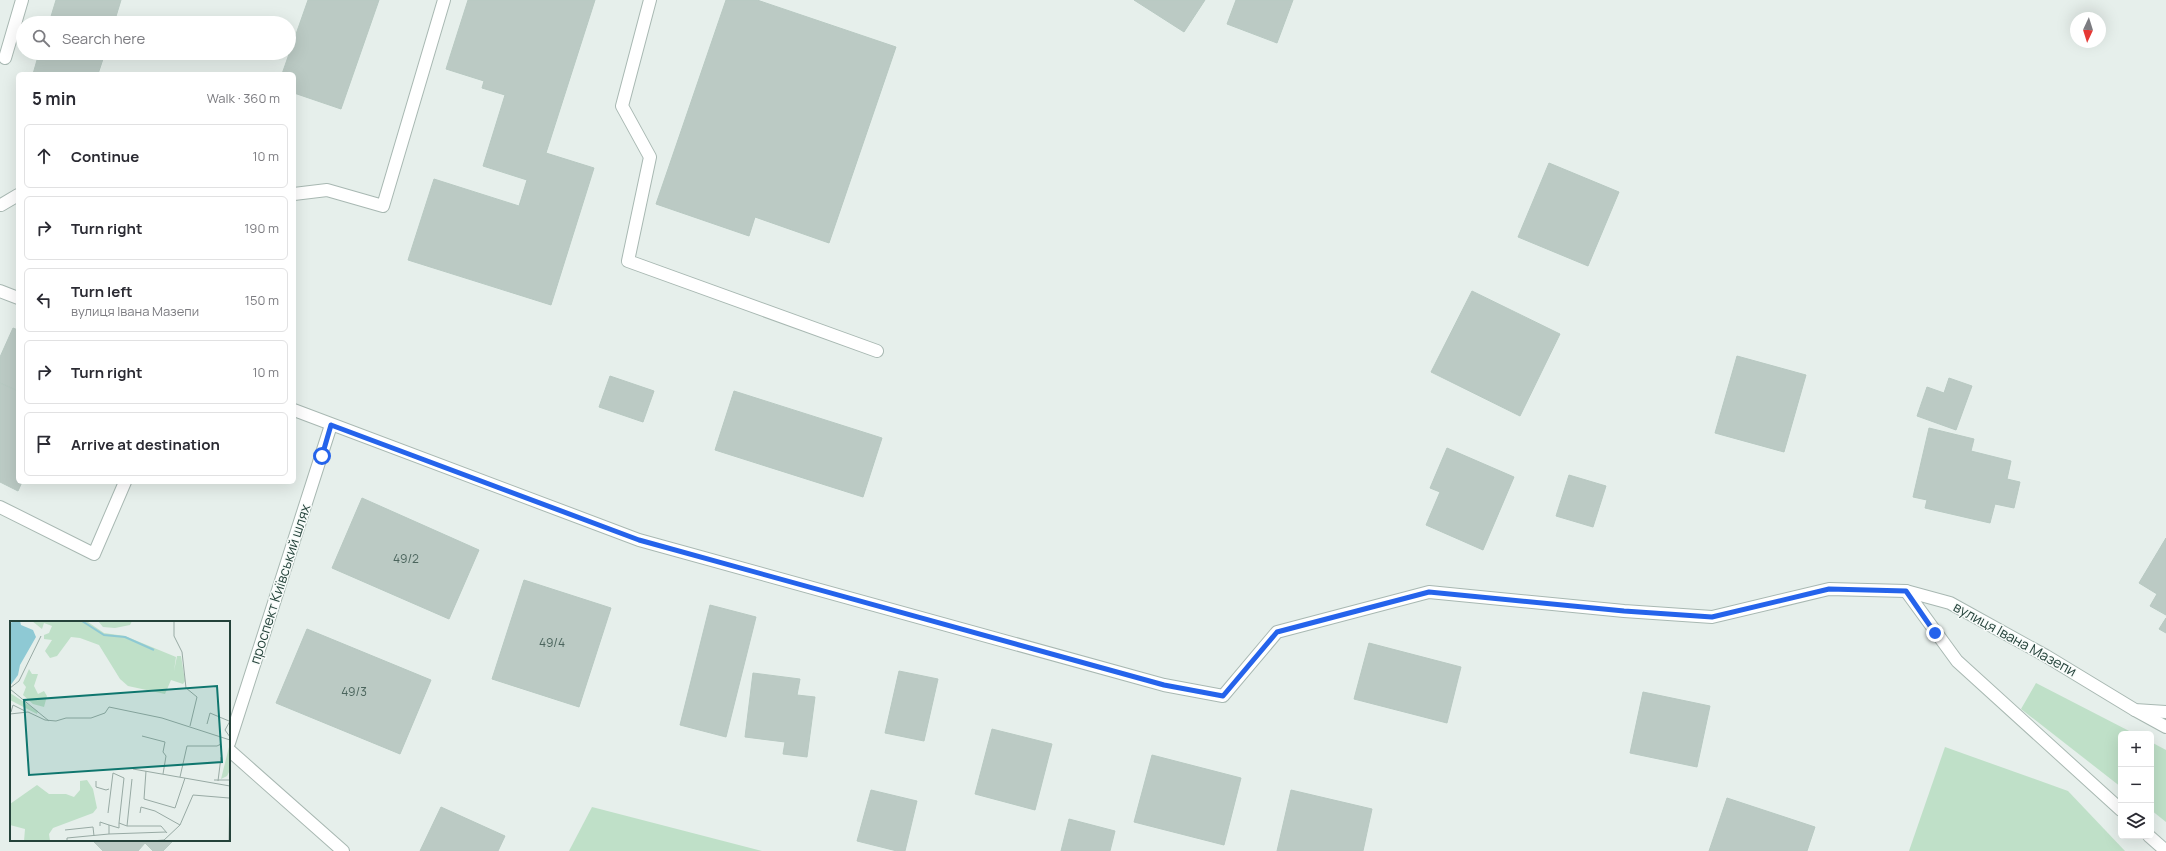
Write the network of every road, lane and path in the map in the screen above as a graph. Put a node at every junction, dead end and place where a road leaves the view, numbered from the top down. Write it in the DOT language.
graph roads {
  1 [pos="22,0"];
  2 [pos="444,0"];
  3 [pos="650,0"];
  4 [pos="17,16"];
  5 [pos="16,20"];
  6 [pos="5,58"];
  7 [pos="296,194"];
  8 [pos="16,196"];
  9 [pos="1,205"];
  10 [pos="0,291"];
  11 [pos="16,297"];
  12 [pos="877,351"];
  13 [pos="296,411"];
  14 [pos="331,425"];
  15 [pos="124,484"];
  16 [pos="0,507"];
  17 [pos="1906,591"];
  18 [pos="2136,710"];
  19 [pos="2166,712"];
  20 [pos="2166,727"];
  21 [pos="230,740"];
  22 [pos="230,751"];
  23 [pos="2118,807"];
  24 [pos="2152,839"];
  25 [pos="343,851"];
  26 [pos="2166,851"];
  1 -- 4 [label="street"];
  2 -- 7 [label="street"];
  3 -- 12 [label="street"];
  5 -- 6 [label="street"];
  8 -- 9 [label="street"];
  10 -- 11 [label="street"];
  13 -- 14 [label="street"];
  14 -- 17 [label="street, вулиця Івана Мазепи"];
  14 -- 21 [label="street, проспект Київський шлях"];
  15 -- 16 [label="street"];
  17 -- 18 [label="street, вулиця Івана Мазепи"];
  17 -- 23 [label="street"];
  18 -- 19 [label="street, вулиця Івана Мазепи"];
  18 -- 20 [label="street"];
  22 -- 25 [label="street"];
  24 -- 26 [label="street"];
}
